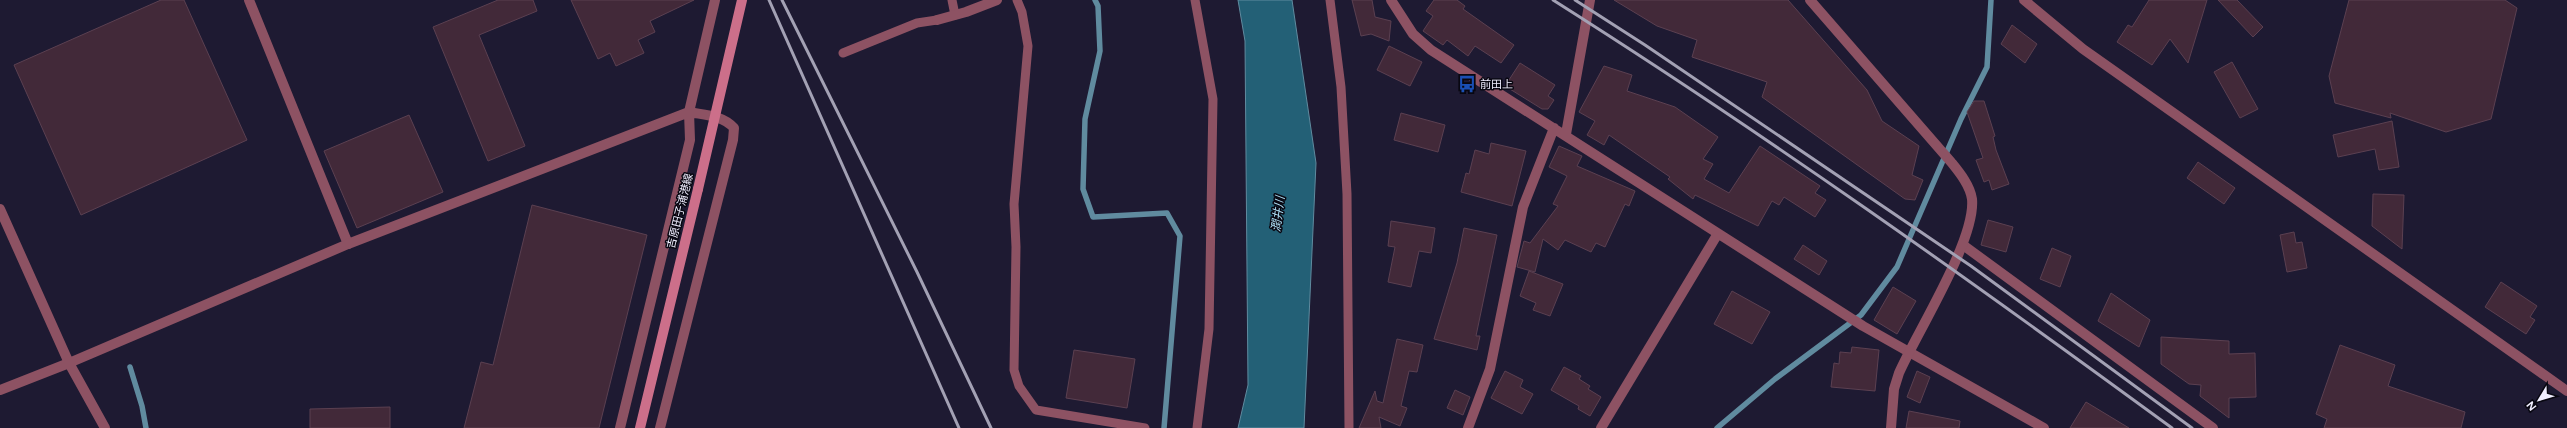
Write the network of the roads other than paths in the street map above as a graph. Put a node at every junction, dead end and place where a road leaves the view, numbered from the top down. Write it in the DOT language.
graph roads {
  1 [pos="249,0"];
  2 [pos="715,0"];
  3 [pos="742,0"];
  4 [pos="952,0"];
  5 [pos="997,0"];
  6 [pos="1017,0"];
  7 [pos="1195,0"];
  8 [pos="1330,0"];
  9 [pos="1391,0"];
  10 [pos="1590,0"];
  11 [pos="1810,0"];
  12 [pos="2024,0"];
  13 [pos="955,16"];
  14 [pos="937,20"];
  15 [pos="843,53"];
  16 [pos="688,112"];
  17 [pos="1554,128"];
  18 [pos="1566,134"];
  19 [pos="0,209"];
  20 [pos="1717,235"];
  21 [pos="348,244"];
  22 [pos="1963,245"];
  23 [pos="1908,353"];
  24 [pos="69,363"];
  25 [pos="0,390"];
  26 [pos="2567,391"];
  27 [pos="105,428"];
  28 [pos="620,428"];
  29 [pos="640,428"];
  30 [pos="660,428"];
  31 [pos="1145,428"];
  32 [pos="1197,428"];
  33 [pos="1349,428"];
  34 [pos="1468,428"];
  35 [pos="1601,428"];
  36 [pos="1891,428"];
  37 [pos="2044,428"];
  38 [pos="2213,428"];
  1 -- 21 [label="street"];
  2 -- 16 [label="street"];
  3 -- 29 [label="main road, 吉原田子浦港線, bridge"];
  4 -- 13 [label="lane"];
  5 -- 13 [label="street"];
  6 -- 31 [label="lane"];
  7 -- 32 [label="lane"];
  8 -- 33 [label="lane"];
  9 -- 17 [label="street"];
  10 -- 18 [label="street"];
  11 -- 22 [label="street"];
  12 -- 26 [label="street"];
  13 -- 14 [label="street"];
  14 -- 15 [label="lane"];
  16 -- 21 [label="street"];
  16 -- 28 [label="street"];
  16 -- 30 [label="street"];
  17 -- 18 [label="street"];
  17 -- 34 [label="street"];
  18 -- 20 [label="street"];
  19 -- 24 [label="street"];
  20 -- 23 [label="street"];
  20 -- 35 [label="street"];
  21 -- 24 [label="street"];
  22 -- 23 [label="street"];
  22 -- 38 [label="street"];
  23 -- 36 [label="street"];
  23 -- 37 [label="street"];
  24 -- 25 [label="street"];
  24 -- 27 [label="street"];
}
